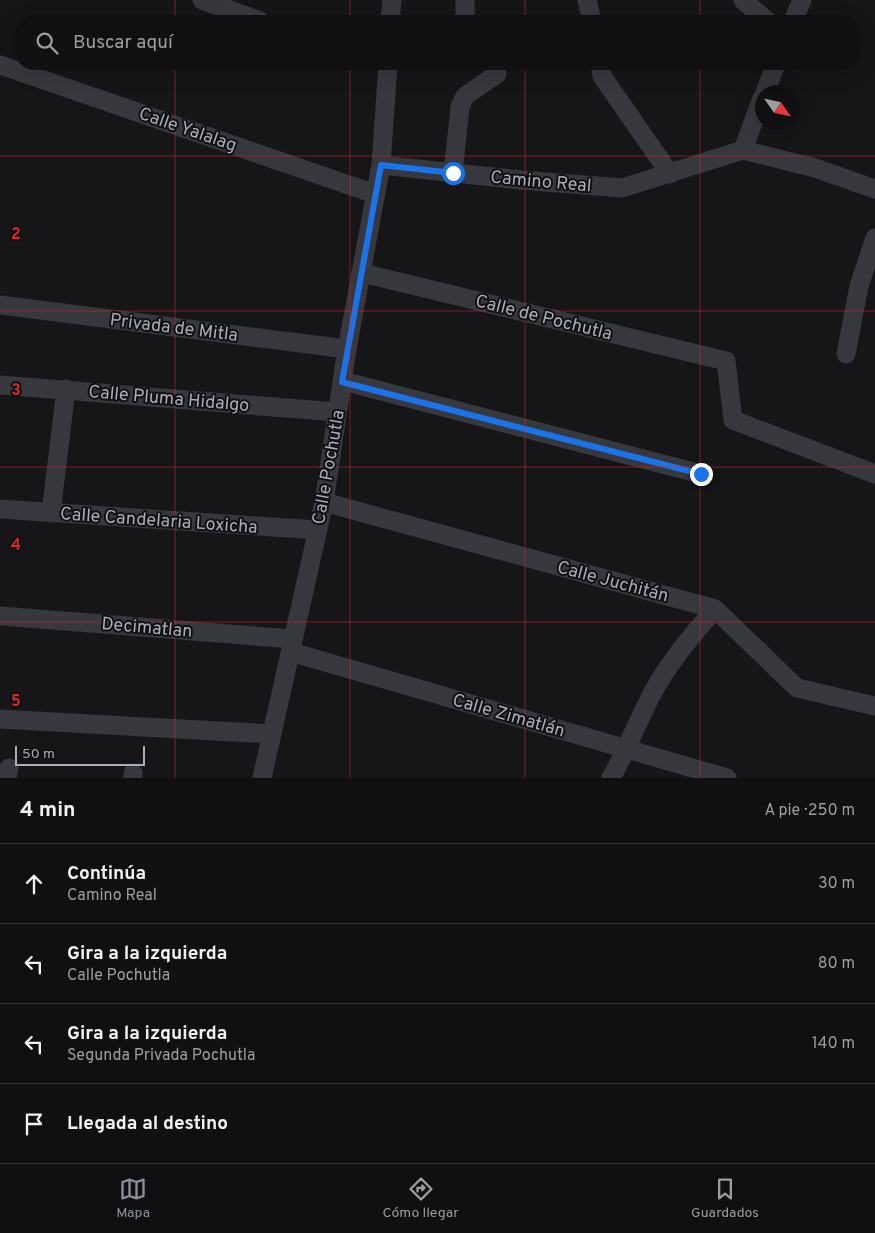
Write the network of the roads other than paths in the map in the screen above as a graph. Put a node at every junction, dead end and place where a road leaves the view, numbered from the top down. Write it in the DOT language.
graph roads {
  1 [pos="202,0"];
  2 [pos="392,0"];
  3 [pos="465,0"];
  4 [pos="587,0"];
  5 [pos="743,0"];
  6 [pos="802,0"];
  7 [pos="243,15"];
  8 [pos="391,15"];
  9 [pos="465,15"];
  10 [pos="591,15"];
  11 [pos="760,15"];
  12 [pos="796,15"];
  13 [pos="0,65"];
  14 [pos="384,70"];
  15 [pos="601,70"];
  16 [pos="774,70"];
  17 [pos="497,74"];
  18 [pos="768,85"];
  19 [pos="755,116"];
  20 [pos="742,150"];
  21 [pos="381,165"];
  22 [pos="453,173"];
  23 [pos="670,174"];
  24 [pos="875,189"];
  25 [pos="375,194"];
  26 [pos="875,238"];
  27 [pos="362,273"];
  28 [pos="867,289"];
  29 [pos="0,305"];
  30 [pos="347,349"];
  31 [pos="846,354"];
  32 [pos="342,382"];
  33 [pos="0,385"];
  34 [pos="66,389"];
  35 [pos="337,412"];
  36 [pos="701,474"];
  37 [pos="875,474"];
  38 [pos="324,502"];
  39 [pos="0,509"];
  40 [pos="51,513"];
  41 [pos="317,530"];
  42 [pos="716,609"];
  43 [pos="0,616"];
  44 [pos="292,646"];
  45 [pos="875,706"];
  46 [pos="0,719"];
  47 [pos="272,734"];
  48 [pos="628,749"];
  49 [pos="262,778"];
  50 [pos="611,778"];
  51 [pos="727,778"];
  1 -- 7 [label="street"];
  2 -- 8 [label="street"];
  3 -- 9 [label="street"];
  4 -- 10 [label="street"];
  5 -- 11 [label="street"];
  6 -- 12 [label="street"];
  13 -- 25 [label="street, Calle Yalalag"];
  14 -- 21 [label="street, Calle Pochutla"];
  15 -- 23 [label="street"];
  16 -- 18 [label="street"];
  17 -- 22 [label="street"];
  19 -- 20 [label="street"];
  20 -- 23 [label="street, Camino Real"];
  20 -- 24 [label="street"];
  21 -- 22 [label="street, Camino Real"];
  21 -- 25 [label="street, Calle Pochutla"];
  22 -- 23 [label="street, Camino Real"];
  25 -- 27 [label="street, Calle Pochutla"];
  26 -- 28 [label="street"];
  27 -- 30 [label="street, Calle Pochutla"];
  27 -- 37 [label="street, Calle de Pochutla"];
  28 -- 31 [label="street"];
  29 -- 30 [label="street, Privada de Mitla"];
  30 -- 32 [label="street, Calle Pochutla"];
  32 -- 35 [label="street, Calle Pochutla"];
  32 -- 36 [label="street"];
  33 -- 34 [label="street, Calle Pluma Hidalgo"];
  34 -- 35 [label="street, Calle Pluma Hidalgo"];
  34 -- 40 [label="street"];
  35 -- 38 [label="street, Calle Pochutla"];
  38 -- 41 [label="street, Calle Pochutla"];
  38 -- 42 [label="street, Calle Juchitán"];
  39 -- 40 [label="street, Calle Candelaria Loxicha"];
  40 -- 41 [label="street, Calle Candelaria Loxicha"];
  41 -- 44 [label="street, Calle Pochutla"];
  42 -- 45 [label="street, Calle Juchitán"];
  42 -- 48 [label="street"];
  43 -- 44 [label="street, Decimatlan"];
  44 -- 47 [label="street, Calle Pochutla"];
  44 -- 48 [label="street, Calle Zimatlán"];
  46 -- 47 [label="street"];
  47 -- 49 [label="street, Calle Pochutla"];
  48 -- 50 [label="street"];
  48 -- 51 [label="street, Calle Zimatlán"];
}
